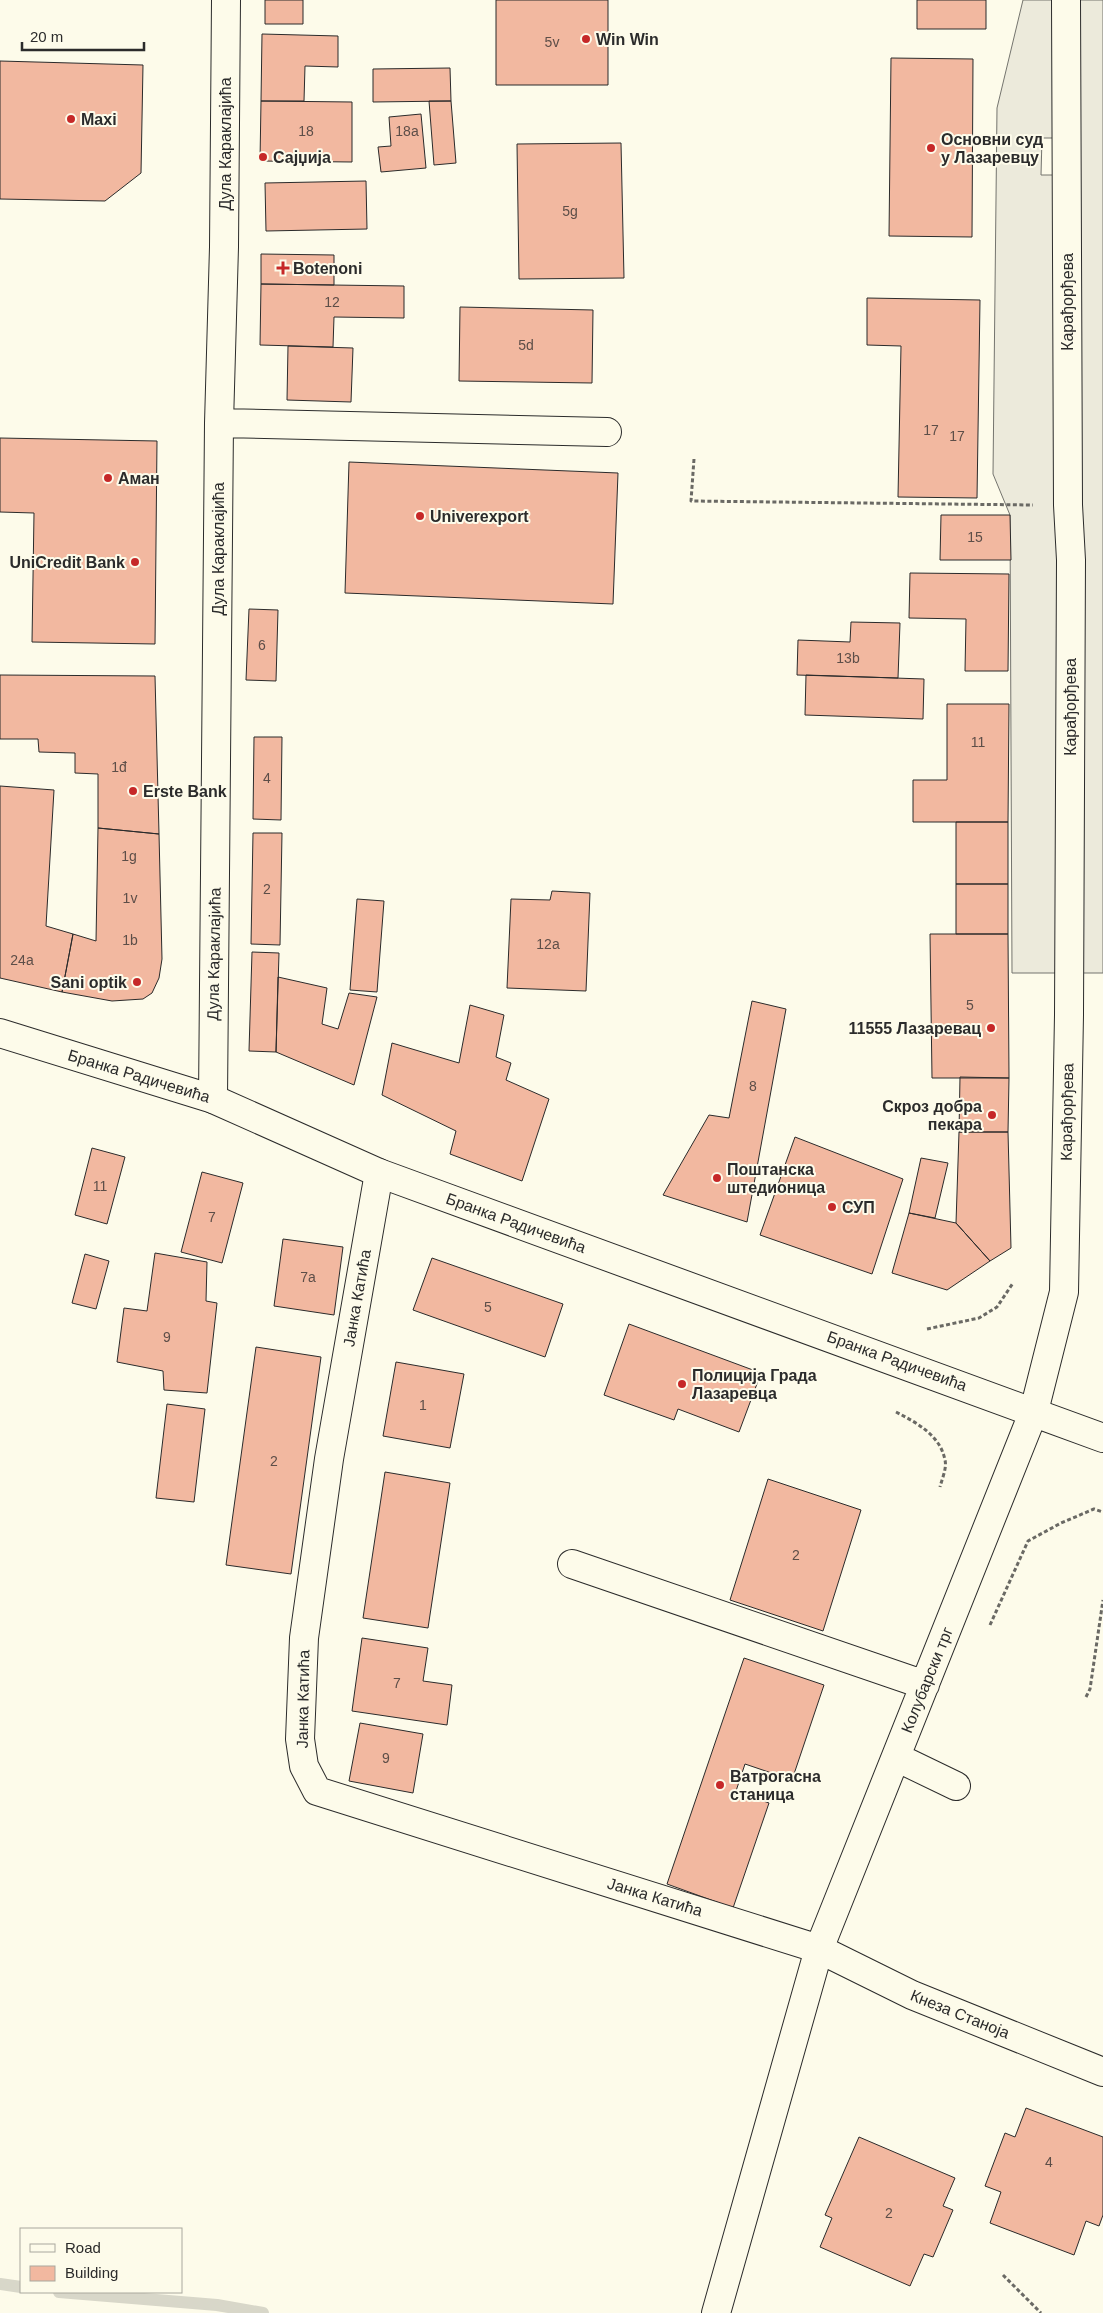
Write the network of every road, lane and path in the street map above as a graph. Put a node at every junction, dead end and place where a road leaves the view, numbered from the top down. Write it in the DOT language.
graph roads {
  1 [pos="226,0"];
  2 [pos="1066,0"];
  3 [pos="219,423"];
  4 [pos="607,432"];
  5 [pos="694,459"];
  6 [pos="1068,505"];
  7 [pos="0,1033"];
  8 [pos="213,1099"];
  9 [pos="379,1173"];
  10 [pos="1013,1283"];
  11 [pos="927,1329"];
  12 [pos="1034,1411"];
  13 [pos="896,1412"];
  14 [pos="1103,1438"];
  15 [pos="940,1487"];
  16 [pos="1103,1512"];
  17 [pos="572,1564"];
  18 [pos="1103,1600"];
  19 [pos="987,1630"];
  20 [pos="925,1685"];
  21 [pos="1086,1697"];
  22 [pos="896,1757"];
  23 [pos="956,1786"];
  24 [pos="819,1949"];
  25 [pos="1103,2072"];
  26 [pos="1003,2275"];
  27 [pos="716,2313"];
  28 [pos="1041,2313"];
  1 -- 3 [label="street, Дула Караклајића"];
  2 -- 6 [label="street, Карађорђева"];
  3 -- 4 [label="street"];
  3 -- 8 [label="street, Дула Караклајића"];
  5 -- 6 [label="path"];
  6 -- 12 [label="street, Карађорђева"];
  7 -- 8 [label="street, Бранка Радичевића"];
  8 -- 9 [label="street, Бранка Радичевића"];
  9 -- 12 [label="street, Бранка Радичевића"];
  9 -- 24 [label="street, Јанка Катића"];
  10 -- 11 [label="path"];
  12 -- 14 [label="street, Бранка Радичевића"];
  12 -- 20 [label="street, Колубарски трг"];
  13 -- 15 [label="path"];
  16 -- 19 [label="path"];
  17 -- 20 [label="street"];
  18 -- 21 [label="path"];
  20 -- 22 [label="street, Колубарски трг"];
  22 -- 23 [label="street"];
  22 -- 24 [label="street, Колубарски трг"];
  24 -- 25 [label="street, Кнеза Станоја"];
  24 -- 27 [label="street, Колубарски трг"];
  26 -- 28 [label="path"];
}
